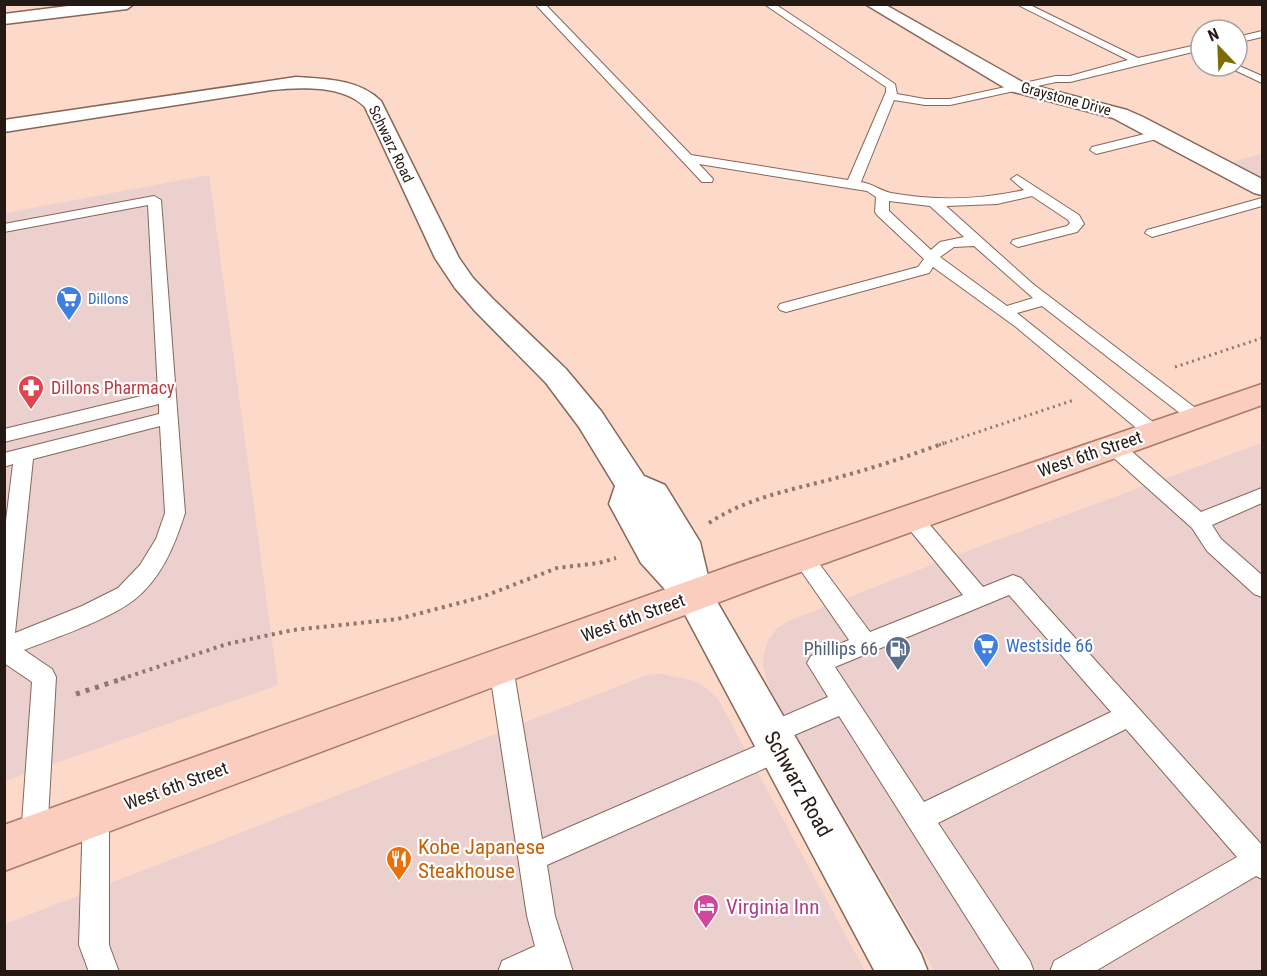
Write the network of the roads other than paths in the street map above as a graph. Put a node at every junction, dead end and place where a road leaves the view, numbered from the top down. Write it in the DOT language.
graph roads {
  1 [pos="127,4"];
  2 [pos="539,4"];
  3 [pos="768,4"];
  4 [pos="872,4"];
  5 [pos="1020,4"];
  6 [pos="4,19"];
  7 [pos="1189,52"];
  8 [pos="1137,61"];
  9 [pos="1249,74"];
  10 [pos="1263,80"];
  11 [pos="1017,87"];
  12 [pos="890,96"];
  13 [pos="4,126"];
  14 [pos="1161,134"];
  15 [pos="1096,150"];
  16 [pos="687,158"];
  17 [pos="707,179"];
  18 [pos="1017,179"];
  19 [pos="1258,183"];
  20 [pos="853,185"];
  21 [pos="1035,192"];
  22 [pos="883,196"];
  23 [pos="934,202"];
  24 [pos="1263,202"];
  25 [pos="4,228"];
  26 [pos="1152,233"];
  27 [pos="979,242"];
  28 [pos="1018,243"];
  29 [pos="931,258"];
  30 [pos="1044,300"];
  31 [pos="786,307"];
  32 [pos="1005,312"];
  33 [pos="1263,394"];
  34 [pos="167,396"];
  35 [pos="1196,417"];
  36 [pos="168,418"];
  37 [pos="1153,432"];
  38 [pos="4,436"];
  39 [pos="1113,446"];
  40 [pos="14,458"];
  41 [pos="1263,495"];
  42 [pos="911,516"];
  43 [pos="1199,522"];
  44 [pos="802,556"];
  45 [pos="1263,588"];
  46 [pos="694,596"];
  47 [pos="980,598"];
  48 [pos="4,633"];
  49 [pos="865,645"];
  50 [pos="4,649"];
  51 [pos="501,667"];
  52 [pos="844,702"];
  53 [pos="1129,715"];
  54 [pos="774,742"];
  55 [pos="96,815"];
  56 [pos="919,818"];
  57 [pos="19,842"];
  58 [pos="532,857"];
  59 [pos="1260,862"];
  60 [pos="555,962"];
  61 [pos="104,972"];
  62 [pos="513,972"];
  63 [pos="903,972"];
  64 [pos="1019,972"];
  65 [pos="1065,972"];
  1 -- 6 [label="street"];
  2 -- 16 [label="lane"];
  3 -- 12 [label="lane"];
  4 -- 11 [label="street, Graystone Drive"];
  5 -- 8 [label="lane"];
  7 -- 8 [label="lane"];
  8 -- 11 [label="lane"];
  9 -- 10 [label="lane"];
  11 -- 12 [label="lane"];
  11 -- 14 [label="street, Graystone Drive"];
  12 -- 20 [label="lane"];
  13 -- 46 [label="street, Schwarz Road"];
  14 -- 15 [label="lane"];
  14 -- 19 [label="street, Graystone Drive"];
  16 -- 17 [label="lane"];
  16 -- 20 [label="lane"];
  18 -- 21 [label="lane"];
  20 -- 22 [label="lane"];
  21 -- 23 [label="lane"];
  21 -- 28 [label="lane"];
  22 -- 23 [label="lane"];
  22 -- 29 [label="lane"];
  23 -- 27 [label="lane"];
  24 -- 26 [label="lane"];
  25 -- 34 [label="lane"];
  27 -- 29 [label="lane"];
  27 -- 30 [label="lane"];
  29 -- 31 [label="lane"];
  29 -- 32 [label="lane"];
  30 -- 32 [label="lane"];
  30 -- 35 [label="lane"];
  32 -- 37 [label="lane"];
  33 -- 35 [label="main road, West 6th Street"];
  34 -- 36 [label="lane"];
  34 -- 38 [label="lane"];
  35 -- 37 [label="main road, West 6th Street"];
  36 -- 40 [label="lane"];
  36 -- 50 [label="lane"];
  37 -- 39 [label="main road, West 6th Street"];
  39 -- 42 [label="main road, West 6th Street"];
  39 -- 43 [label="lane"];
  40 -- 48 [label="lane"];
  41 -- 43 [label="lane"];
  42 -- 44 [label="main road, West 6th Street"];
  42 -- 47 [label="lane"];
  43 -- 45 [label="lane"];
  44 -- 46 [label="main road, West 6th Street"];
  44 -- 49 [label="lane"];
  46 -- 51 [label="main road, West 6th Street"];
  46 -- 54 [label="street, Schwarz Road"];
  47 -- 49 [label="lane"];
  47 -- 53 [label="lane"];
  49 -- 52 [label="lane"];
  50 -- 57 [label="lane"];
  51 -- 55 [label="main road, West 6th Street"];
  51 -- 58 [label="lane"];
  52 -- 54 [label="lane"];
  52 -- 56 [label="lane"];
  53 -- 56 [label="lane"];
  53 -- 59 [label="lane"];
  54 -- 58 [label="lane"];
  54 -- 63 [label="street, Schwarz Road"];
  55 -- 57 [label="main road, West 6th Street"];
  55 -- 61 [label="lane"];
  56 -- 64 [label="lane"];
  58 -- 60 [label="lane"];
  59 -- 65 [label="lane"];
  60 -- 62 [label="lane"];
}
